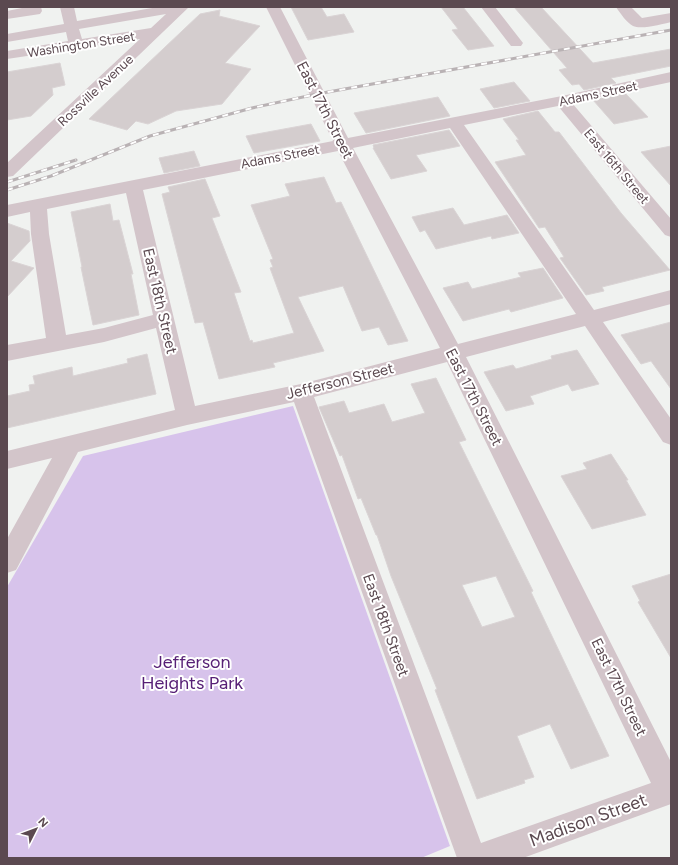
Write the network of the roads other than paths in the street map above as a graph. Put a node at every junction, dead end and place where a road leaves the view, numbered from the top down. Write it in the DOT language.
graph roads {
  1 [pos="34,7"];
  2 [pos="67,7"];
  3 [pos="183,7"];
  4 [pos="273,7"];
  5 [pos="488,7"];
  6 [pos="623,7"];
  7 [pos="665,7"];
  8 [pos="671,14"];
  9 [pos="7,15"];
  10 [pos="671,17"];
  11 [pos="72,27"];
  12 [pos="155,32"];
  13 [pos="7,38"];
  14 [pos="516,43"];
  15 [pos="76,44"];
  16 [pos="7,55"];
  17 [pos="115,70"];
  18 [pos="665,78"];
  19 [pos="671,92"];
  20 [pos="562,101"];
  21 [pos="454,122"];
  22 [pos="342,144"];
  23 [pos="7,172"];
  24 [pos="133,186"];
  25 [pos="38,205"];
  26 [pos="7,211"];
  27 [pos="671,231"];
  28 [pos="671,297"];
  29 [pos="588,317"];
  30 [pos="164,319"];
  31 [pos="58,344"];
  32 [pos="452,352"];
  33 [pos="7,353"];
  34 [pos="301,392"];
  35 [pos="187,416"];
  36 [pos="671,436"];
  37 [pos="71,444"];
  38 [pos="7,460"];
  39 [pos="7,562"];
  40 [pos="671,790"];
  41 [pos="472,858"];
  42 [pos="482,858"];
  1 -- 9 [label="street"];
  2 -- 11 [label="street"];
  3 -- 11 [label="street, Washington Street"];
  3 -- 12 [label="street, Rossville Avenue"];
  4 -- 22 [label="street, East 17th Street"];
  5 -- 14 [label="street"];
  6 -- 10 [label="street"];
  7 -- 8 [label="street"];
  11 -- 13 [label="street, Washington Street"];
  11 -- 15 [label="street"];
  12 -- 15 [label="street, Washington Street"];
  12 -- 17 [label="street, Rossville Avenue"];
  15 -- 16 [label="street, Washington Street"];
  15 -- 17 [label="street"];
  17 -- 23 [label="street, Rossville Avenue"];
  18 -- 19 [label="street"];
  18 -- 20 [label="street, Adams Street"];
  20 -- 21 [label="street, Adams Street"];
  20 -- 27 [label="street, East 16th Street"];
  21 -- 22 [label="street, Adams Street"];
  21 -- 29 [label="street"];
  22 -- 24 [label="street, Adams Street"];
  22 -- 32 [label="street, East 17th Street"];
  24 -- 25 [label="street, Adams Street"];
  24 -- 30 [label="street, East 18th Street"];
  25 -- 26 [label="street, Adams Street"];
  25 -- 31 [label="street"];
  28 -- 29 [label="street, Jefferson Street"];
  29 -- 32 [label="street, Jefferson Street"];
  29 -- 36 [label="street"];
  30 -- 31 [label="street"];
  30 -- 35 [label="street, East 18th Street"];
  31 -- 33 [label="street"];
  32 -- 34 [label="street, Jefferson Street"];
  32 -- 40 [label="street, East 17th Street"];
  34 -- 35 [label="street, Jefferson Street"];
  34 -- 41 [label="street, East 18th Street"];
  35 -- 37 [label="street, Jefferson Street"];
  37 -- 38 [label="street, Jefferson Street"];
  37 -- 39 [label="street"];
  40 -- 42 [label="street, Madison Street"];
}
